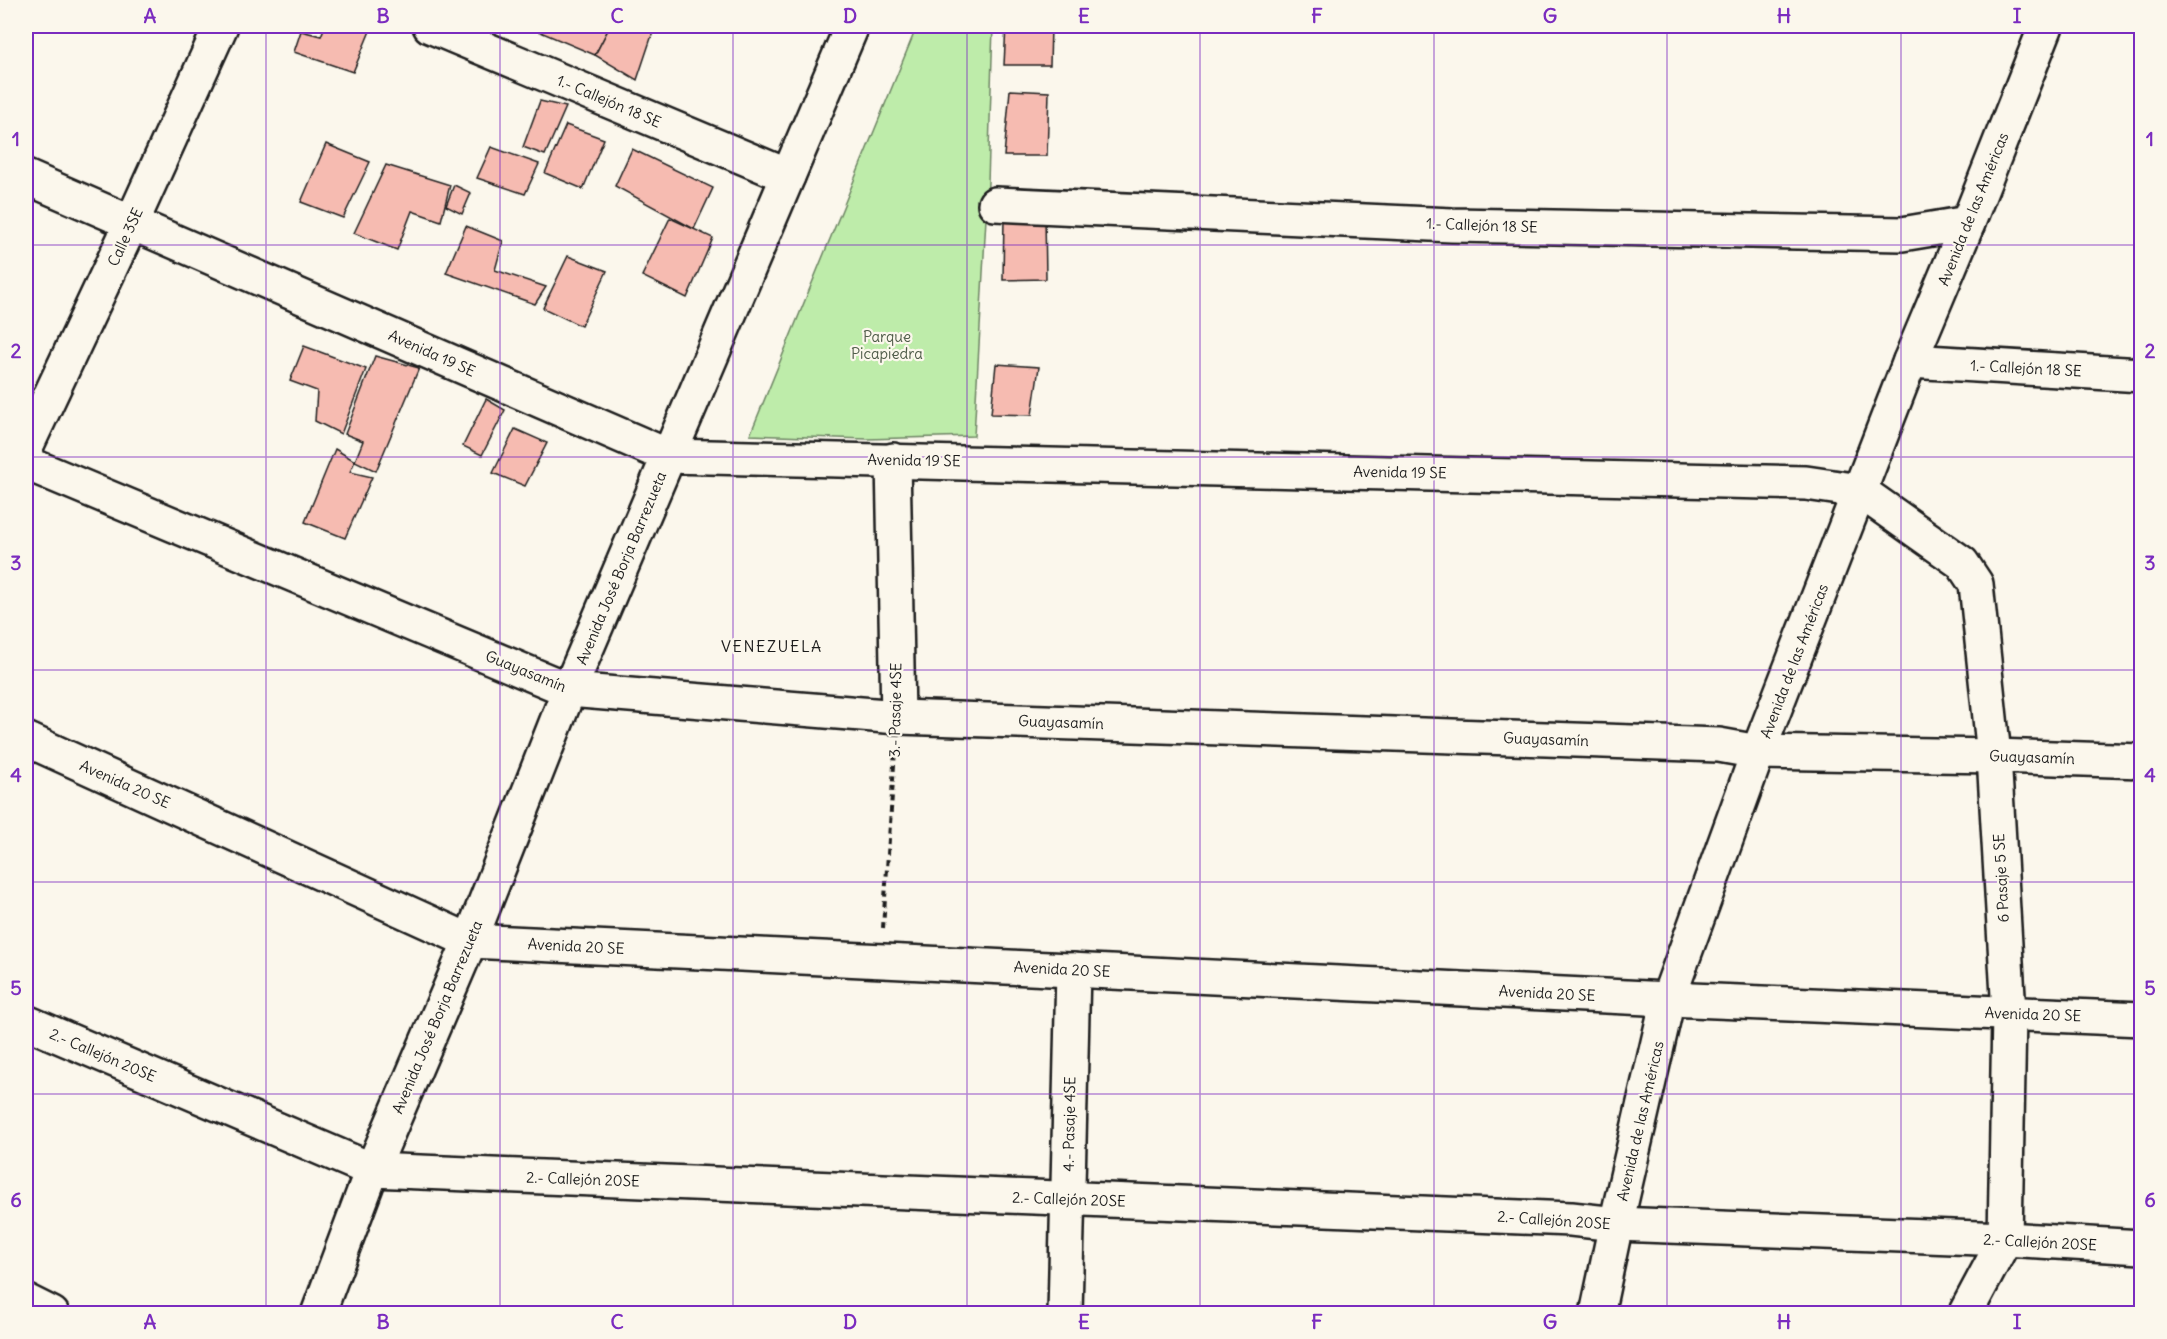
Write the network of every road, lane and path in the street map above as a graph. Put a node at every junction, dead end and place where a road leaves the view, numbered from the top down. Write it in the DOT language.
graph roads {
  1 [pos="221,26"];
  2 [pos="430,26"];
  3 [pos="852,26"];
  4 [pos="2046,26"];
  5 [pos="788,176"];
  6 [pos="26,177"];
  7 [pos="995,204"];
  8 [pos="132,222"];
  9 [pos="1968,223"];
  10 [pos="1910,361"];
  11 [pos="2142,375"];
  12 [pos="26,447"];
  13 [pos="668,456"];
  14 [pos="894,460"];
  15 [pos="26,463"];
  16 [pos="1860,491"];
  17 [pos="569,690"];
  18 [pos="898,717"];
  19 [pos="26,739"];
  20 [pos="1758,752"];
  21 [pos="1994,756"];
  22 [pos="2142,761"];
  23 [pos="470,941"];
  24 [pos="881,960"];
  25 [pos="1073,970"];
  26 [pos="1668,999"];
  27 [pos="2009,1013"];
  28 [pos="2142,1019"];
  29 [pos="26,1022"];
  30 [pos="372,1170"];
  31 [pos="1067,1200"];
  32 [pos="1616,1224"];
  33 [pos="2005,1239"];
  34 [pos="2142,1247"];
  35 [pos="26,1301"];
  36 [pos="52,1314"];
  37 [pos="318,1314"];
  38 [pos="1065,1314"];
  39 [pos="1597,1314"];
  40 [pos="1965,1314"];
  1 -- 8 [label="street, Calle 3SE"];
  2 -- 5 [label="street, 1.- Callejón 18 SE"];
  3 -- 5 [label="street, Avenida José Borja Barrezueta"];
  4 -- 9 [label="street, Avenida de las Américas"];
  5 -- 13 [label="street, Avenida José Borja Barrezueta"];
  6 -- 8 [label="street, Avenida 19 SE"];
  7 -- 9 [label="street, 1.- Callejón 18 SE"];
  8 -- 12 [label="street, Calle 3SE"];
  8 -- 13 [label="street, Avenida 19 SE"];
  9 -- 10 [label="street, Avenida de las Américas"];
  10 -- 11 [label="street, 1.- Callejón 18 SE"];
  10 -- 16 [label="street, Avenida de las Américas"];
  13 -- 14 [label="street, Avenida 19 SE"];
  13 -- 17 [label="street, Avenida José Borja Barrezueta"];
  14 -- 16 [label="street, Avenida 19 SE"];
  14 -- 18 [label="street, 3.- Pasaje 4SE"];
  15 -- 17 [label="street, Guayasamín"];
  16 -- 20 [label="street, Avenida de las Américas"];
  16 -- 21 [label="street, 6 Pasaje 5 SE"];
  17 -- 18 [label="street, Guayasamín"];
  17 -- 23 [label="street, Avenida José Borja Barrezueta"];
  18 -- 20 [label="street, Guayasamín"];
  18 -- 24 [label="path, 3.- Pasaje 4SE"];
  19 -- 23 [label="street, Avenida 20 SE"];
  20 -- 21 [label="street, Guayasamín"];
  20 -- 26 [label="street, Avenida de las Américas"];
  21 -- 22 [label="street, Guayasamín"];
  21 -- 27 [label="street, 6 Pasaje 5 SE"];
  23 -- 24 [label="street, Avenida 20 SE"];
  23 -- 30 [label="street, Avenida José Borja Barrezueta"];
  24 -- 25 [label="street, Avenida 20 SE"];
  25 -- 26 [label="street, Avenida 20 SE"];
  25 -- 31 [label="street, 4.- Pasaje 4SE"];
  26 -- 27 [label="street, Avenida 20 SE"];
  26 -- 32 [label="street, Avenida de las Américas"];
  27 -- 28 [label="street, Avenida 20 SE"];
  27 -- 33 [label="street, 6 Pasaje 5 SE"];
  29 -- 30 [label="street, 2.- Callejón 20SE"];
  30 -- 31 [label="street, 2.- Callejón 20SE"];
  30 -- 37 [label="street, Avenida José Borja Barrezueta"];
  31 -- 32 [label="street, 2.- Callejón 20SE"];
  31 -- 38 [label="street, 4.- Pasaje 4SE"];
  32 -- 33 [label="street, 2.- Callejón 20SE"];
  32 -- 39 [label="street, Avenida de las Américas"];
  33 -- 34 [label="street, 2.- Callejón 20SE"];
  33 -- 40 [label="street, 6 Pasaje 5 SE"];
  35 -- 36 [label="street"];
}
